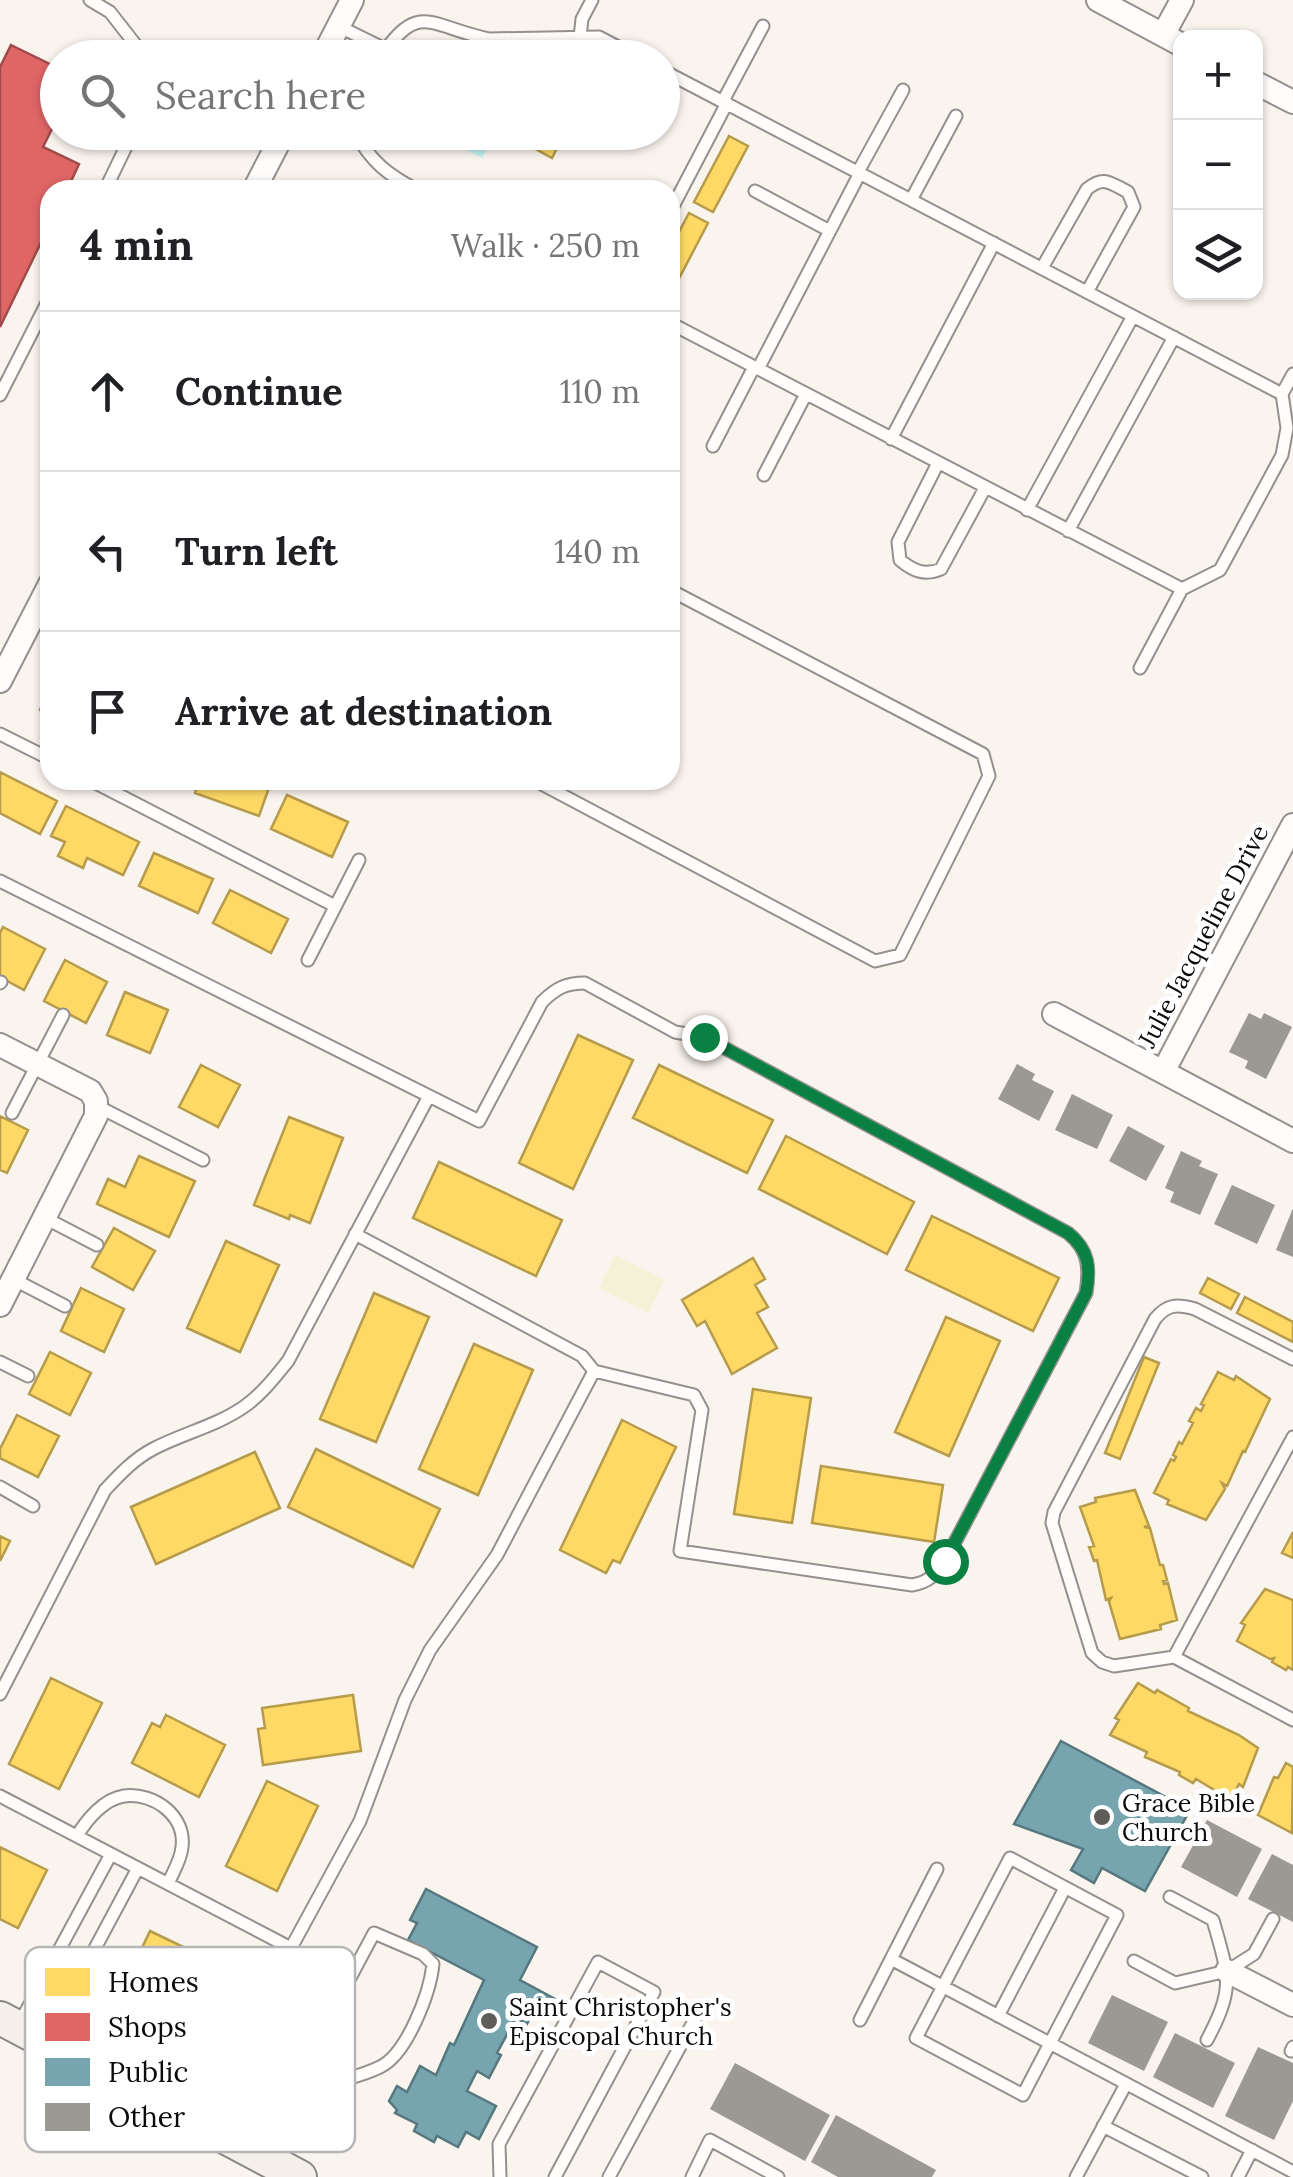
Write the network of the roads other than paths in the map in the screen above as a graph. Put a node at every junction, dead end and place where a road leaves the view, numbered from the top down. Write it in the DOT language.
graph roads {
  1 [pos="90,0"];
  2 [pos="352,0"];
  3 [pos="592,0"];
  4 [pos="1098,0"];
  5 [pos="1182,0"];
  6 [pos="338,26"];
  7 [pos="763,26"];
  8 [pos="580,36"];
  9 [pos="1172,39"];
  10 [pos="132,40"];
  11 [pos="331,40"];
  12 [pos="361,40"];
  13 [pos="390,40"];
  14 [pos="605,40"];
  15 [pos="680,79"];
  16 [pos="1263,87"];
  17 [pos="903,90"];
  18 [pos="725,102"];
  19 [pos="1293,102"];
  20 [pos="956,116"];
  21 [pos="124,150"];
  22 [pos="275,150"];
  23 [pos="366,150"];
  24 [pos="859,172"];
  25 [pos="109,180"];
  26 [pos="259,180"];
  27 [pos="398,180"];
  28 [pos="754,191"];
  29 [pos="680,192"];
  30 [pos="912,200"];
  31 [pos="830,230"];
  32 [pos="994,243"];
  33 [pos="1042,268"];
  34 [pos="1087,292"];
  35 [pos="1133,316"];
  36 [pos="40,317"];
  37 [pos="680,328"];
  38 [pos="1174,337"];
  39 [pos="756,368"];
  40 [pos="1293,374"];
  41 [pos="806,394"];
  42 [pos="1282,394"];
  43 [pos="0,395"];
  44 [pos="891,439"];
  45 [pos="713,446"];
  46 [pos="938,463"];
  47 [pos="764,475"];
  48 [pos="985,488"];
  49 [pos="1027,510"];
  50 [pos="1068,531"];
  51 [pos="1182,589"];
  52 [pos="680,595"];
  53 [pos="40,603"];
  54 [pos="1140,668"];
  55 [pos="0,681"];
  56 [pos="0,734"];
  57 [pos="40,755"];
  58 [pos="109,790"];
  59 [pos="553,790"];
  60 [pos="1293,825"];
  61 [pos="359,860"];
  62 [pos="0,881"];
  63 [pos="335,906"];
  64 [pos="308,960"];
  65 [pos="63,1014"];
  66 [pos="1054,1014"];
  67 [pos="0,1045"];
  68 [pos="38,1064"];
  69 [pos="1162,1072"];
  70 [pos="429,1096"];
  71 [pos="97,1106"];
  72 [pos="12,1113"];
  73 [pos="1293,1141"];
  74 [pos="203,1160"];
  75 [pos="44,1218"];
  76 [pos="355,1234"];
  77 [pos="97,1245"];
  78 [pos="13,1279"];
  79 [pos="0,1305"];
  80 [pos="65,1306"];
  81 [pos="1293,1359"];
  82 [pos="0,1362"];
  83 [pos="594,1371"];
  84 [pos="28,1376"];
  85 [pos="1293,1437"];
  86 [pos="0,1487"];
  87 [pos="33,1506"];
  88 [pos="1174,1657"];
  89 [pos="0,1694"];
  90 [pos="1293,1720"];
  91 [pos="0,1796"];
  92 [pos="77,1836"];
  93 [pos="111,1854"];
  94 [pos="138,1868"];
  95 [pos="937,1869"];
  96 [pos="168,1884"];
  97 [pos="1065,1888"];
  98 [pos="1170,1898"];
  99 [pos="1273,1919"];
  100 [pos="63,1947"];
  101 [pos="81,1947"];
  102 [pos="288,1947"];
  103 [pos="291,1947"];
  104 [pos="891,1959"];
  105 [pos="1134,1961"];
  106 [pos="355,1969"];
  107 [pos="1227,1970"];
  108 [pos="943,1986"];
  109 [pos="1293,2005"];
  110 [pos="702,2008"];
  111 [pos="998,2016"];
  112 [pos="860,2020"];
  113 [pos="1207,2040"];
  114 [pos="1050,2043"];
  115 [pos="355,2074"];
  116 [pos="1126,2084"];
  117 [pos="1103,2126"];
  118 [pos="1252,2150"];
  119 [pos="252,2152"];
  120 [pos="256,2154"];
  121 [pos="1293,2172"];
  122 [pos="300,2177"];
  123 [pos="500,2177"];
  124 [pos="554,2177"];
  125 [pos="609,2177"];
  126 [pos="692,2177"];
  127 [pos="778,2177"];
  128 [pos="1076,2177"];
  129 [pos="1202,2177"];
  130 [pos="1238,2177"];
  1 -- 10 [label="lane"];
  2 -- 6 [label="street"];
  3 -- 8 [label="lane"];
  4 -- 9 [label="street"];
  5 -- 9 [label="street"];
  6 -- 11 [label="street"];
  6 -- 12 [label="lane"];
  7 -- 18 [label="lane"];
  8 -- 13 [label="lane"];
  8 -- 14 [label="lane"];
  15 -- 18 [label="lane"];
  16 -- 19 [label="street"];
  17 -- 24 [label="lane"];
  18 -- 24 [label="lane"];
  18 -- 29 [label="lane"];
  20 -- 30 [label="lane"];
  21 -- 25 [label="lane"];
  22 -- 26 [label="street"];
  23 -- 27 [label="lane"];
  24 -- 30 [label="lane"];
  24 -- 31 [label="lane"];
  28 -- 31 [label="lane"];
  30 -- 32 [label="lane"];
  31 -- 39 [label="lane"];
  32 -- 33 [label="lane"];
  32 -- 44 [label="lane"];
  33 -- 34 [label="lane"];
  33 -- 34 [label="lane"];
  34 -- 35 [label="lane"];
  35 -- 38 [label="lane"];
  35 -- 49 [label="lane"];
  36 -- 43 [label="lane"];
  37 -- 39 [label="lane"];
  38 -- 42 [label="lane"];
  38 -- 50 [label="lane"];
  39 -- 41 [label="lane"];
  39 -- 45 [label="lane"];
  40 -- 42 [label="lane"];
  41 -- 44 [label="lane"];
  41 -- 47 [label="lane"];
  42 -- 51 [label="lane"];
  44 -- 46 [label="lane"];
  46 -- 48 [label="lane"];
  46 -- 48 [label="lane"];
  48 -- 49 [label="lane"];
  49 -- 50 [label="lane"];
  50 -- 51 [label="lane"];
  51 -- 54 [label="lane"];
  52 -- 59 [label="lane"];
  53 -- 55 [label="street"];
  56 -- 57 [label="lane"];
  58 -- 63 [label="lane"];
  60 -- 69 [label="street, Julie Jacqueline Drive"];
  61 -- 63 [label="lane"];
  62 -- 70 [label="lane"];
  63 -- 64 [label="lane"];
  65 -- 68 [label="lane"];
  66 -- 69 [label="street"];
  67 -- 68 [label="street"];
  68 -- 71 [label="street"];
  68 -- 72 [label="lane"];
  69 -- 73 [label="street"];
  70 -- 76 [label="lane"];
  70 -- 83 [label="lane"];
  71 -- 74 [label="lane"];
  71 -- 75 [label="street"];
  75 -- 77 [label="lane"];
  75 -- 78 [label="street"];
  76 -- 83 [label="lane"];
  76 -- 89 [label="lane"];
  78 -- 79 [label="street"];
  78 -- 80 [label="lane"];
  81 -- 88 [label="lane"];
  82 -- 84 [label="lane"];
  83 -- 103 [label="lane"];
  85 -- 88 [label="lane"];
  86 -- 87 [label="lane"];
  88 -- 90 [label="lane"];
  91 -- 92 [label="lane"];
  92 -- 93 [label="lane"];
  92 -- 96 [label="lane"];
  93 -- 94 [label="lane"];
  93 -- 100 [label="lane"];
  94 -- 96 [label="lane"];
  94 -- 101 [label="lane"];
  95 -- 104 [label="lane"];
  96 -- 102 [label="lane"];
  97 -- 108 [label="lane"];
  97 -- 111 [label="lane"];
  97 -- 114 [label="lane"];
  98 -- 107 [label="lane"];
  99 -- 107 [label="lane"];
  104 -- 108 [label="lane"];
  104 -- 112 [label="lane"];
  105 -- 107 [label="lane"];
  106 -- 115 [label="lane"];
  107 -- 109 [label="street"];
  107 -- 113 [label="lane"];
  108 -- 111 [label="lane"];
  108 -- 114 [label="lane"];
  110 -- 125 [label="lane"];
  111 -- 114 [label="lane"];
  114 -- 116 [label="lane"];
  116 -- 117 [label="lane"];
  116 -- 118 [label="lane"];
  117 -- 128 [label="lane"];
  117 -- 129 [label="lane"];
  118 -- 121 [label="lane"];
  118 -- 130 [label="lane"];
  119 -- 120 [label="main road"];
  120 -- 122 [label="main road"];
  123 -- 124 [label="lane"];
  126 -- 127 [label="lane"];
}
